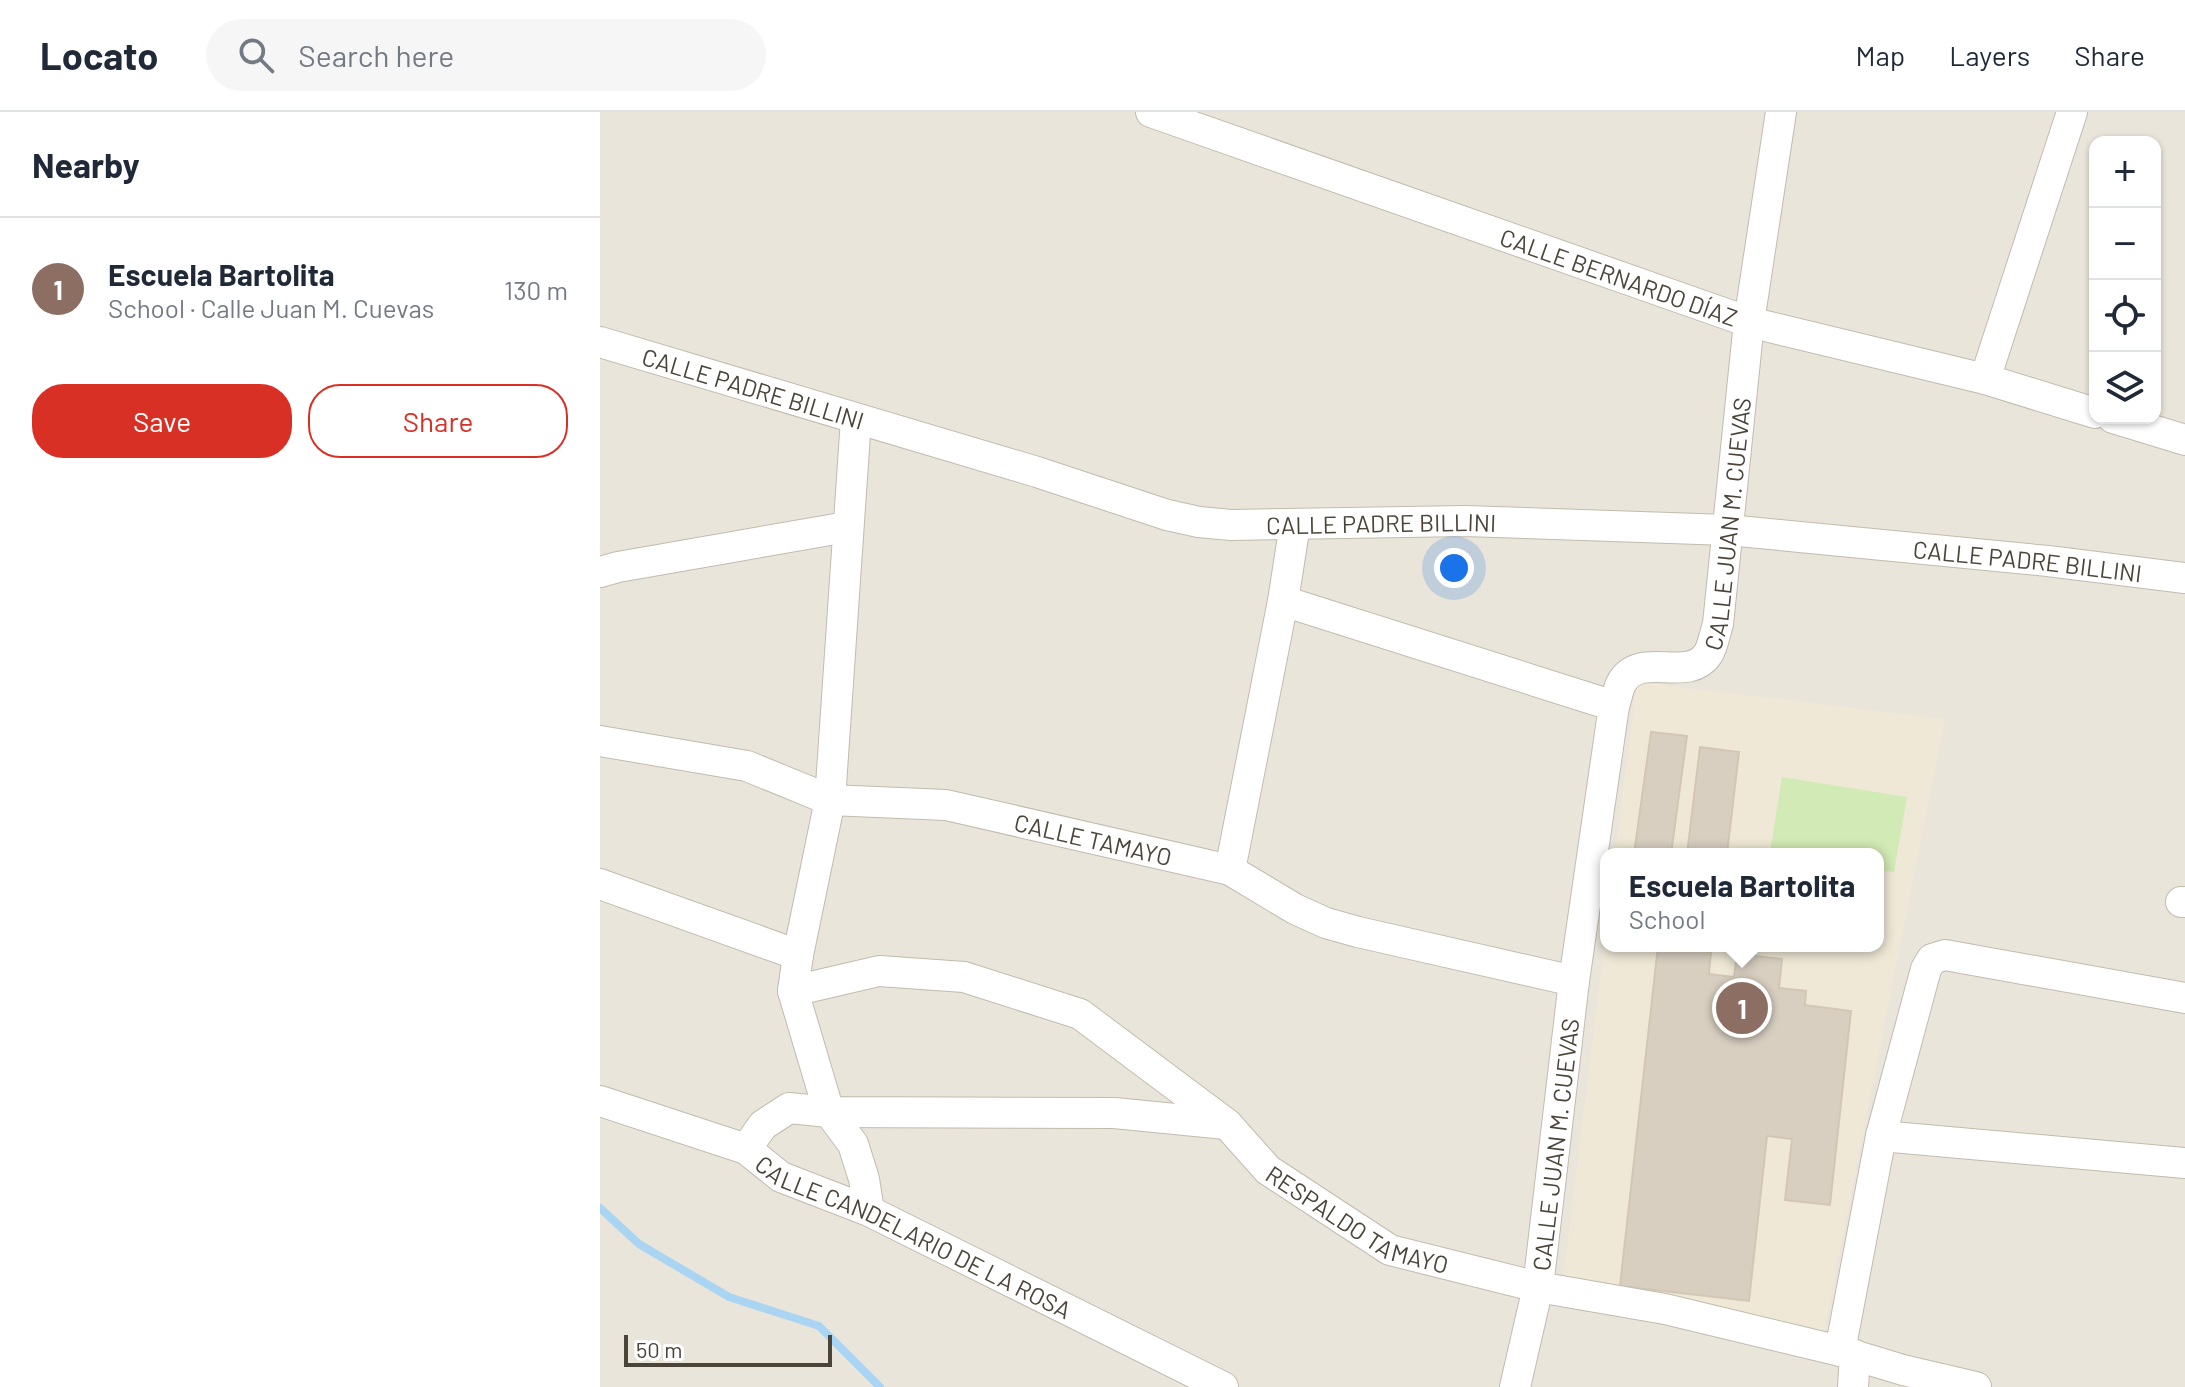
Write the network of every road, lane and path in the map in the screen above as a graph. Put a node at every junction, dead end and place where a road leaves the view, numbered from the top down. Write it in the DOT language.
graph roads {
  1 [pos="1151,112"];
  2 [pos="1781,112"];
  3 [pos="2072,112"];
  4 [pos="1749,322"];
  5 [pos="600,342"];
  6 [pos="1985,379"];
  7 [pos="2089,411"];
  8 [pos="856,419"];
  9 [pos="2133,424"];
  10 [pos="2185,440"];
  11 [pos="1295,524"];
  12 [pos="847,527"];
  13 [pos="1728,530"];
  14 [pos="600,572"];
  15 [pos="2185,578"];
  16 [pos="1283,601"];
  17 [pos="1614,706"];
  18 [pos="600,741"];
  19 [pos="830,800"];
  20 [pos="1230,870"];
  21 [pos="600,884"];
  22 [pos="798,955"];
  23 [pos="1574,981"];
  24 [pos="793,991"];
  25 [pos="2185,998"];
  26 [pos="600,1101"];
  27 [pos="829,1112"];
  28 [pos="1227,1124"];
  29 [pos="1881,1136"];
  30 [pos="746,1149"];
  31 [pos="2185,1163"];
  32 [pos="869,1211"];
  33 [pos="1538,1287"];
  34 [pos="1848,1353"];
  35 [pos="1223,1387"];
  36 [pos="1515,1387"];
  37 [pos="1853,1387"];
  38 [pos="1976,1387"];
  1 -- 4 [label="street, CALLE BERNARDO DÍAZ"];
  2 -- 4 [label="street, CALLE JUAN M. CUEVAS"];
  3 -- 6 [label="street"];
  4 -- 6 [label="street, CALLE BERNARDO DÍAZ"];
  4 -- 13 [label="street, CALLE JUAN M. CUEVAS"];
  5 -- 8 [label="street, CALLE PADRE BILLINI"];
  6 -- 7 [label="street, CALLE BERNARDO DÍAZ"];
  8 -- 11 [label="street, CALLE PADRE BILLINI"];
  8 -- 12 [label="street"];
  9 -- 10 [label="street"];
  11 -- 13 [label="street, CALLE PADRE BILLINI"];
  11 -- 16 [label="street"];
  12 -- 14 [label="street"];
  12 -- 19 [label="street"];
  13 -- 15 [label="street, CALLE PADRE BILLINI"];
  13 -- 17 [label="street, CALLE JUAN M. CUEVAS"];
  16 -- 17 [label="street"];
  16 -- 20 [label="street"];
  17 -- 23 [label="street, CALLE JUAN M. CUEVAS"];
  18 -- 19 [label="street, CALLE TAMAYO"];
  19 -- 20 [label="street, CALLE TAMAYO"];
  19 -- 22 [label="street"];
  20 -- 23 [label="street, CALLE TAMAYO"];
  21 -- 22 [label="street"];
  22 -- 24 [label="street"];
  23 -- 33 [label="street, CALLE JUAN M. CUEVAS"];
  24 -- 27 [label="street"];
  24 -- 28 [label="street, RESPALDO TAMAYO"];
  25 -- 29 [label="street"];
  26 -- 30 [label="street, CALLE CANDELARIO DE LA ROSA"];
  27 -- 28 [label="street"];
  27 -- 30 [label="street"];
  27 -- 32 [label="street"];
  28 -- 33 [label="street, RESPALDO TAMAYO"];
  29 -- 31 [label="street"];
  29 -- 34 [label="street"];
  30 -- 32 [label="street, CALLE CANDELARIO DE LA ROSA"];
  32 -- 35 [label="street, CALLE CANDELARIO DE LA ROSA"];
  33 -- 34 [label="street, RESPALDO TAMAYO"];
  33 -- 36 [label="street, CALLE JUAN M. CUEVAS"];
  34 -- 37 [label="street"];
  34 -- 38 [label="street, RESPALDO TAMAYO"];
}
